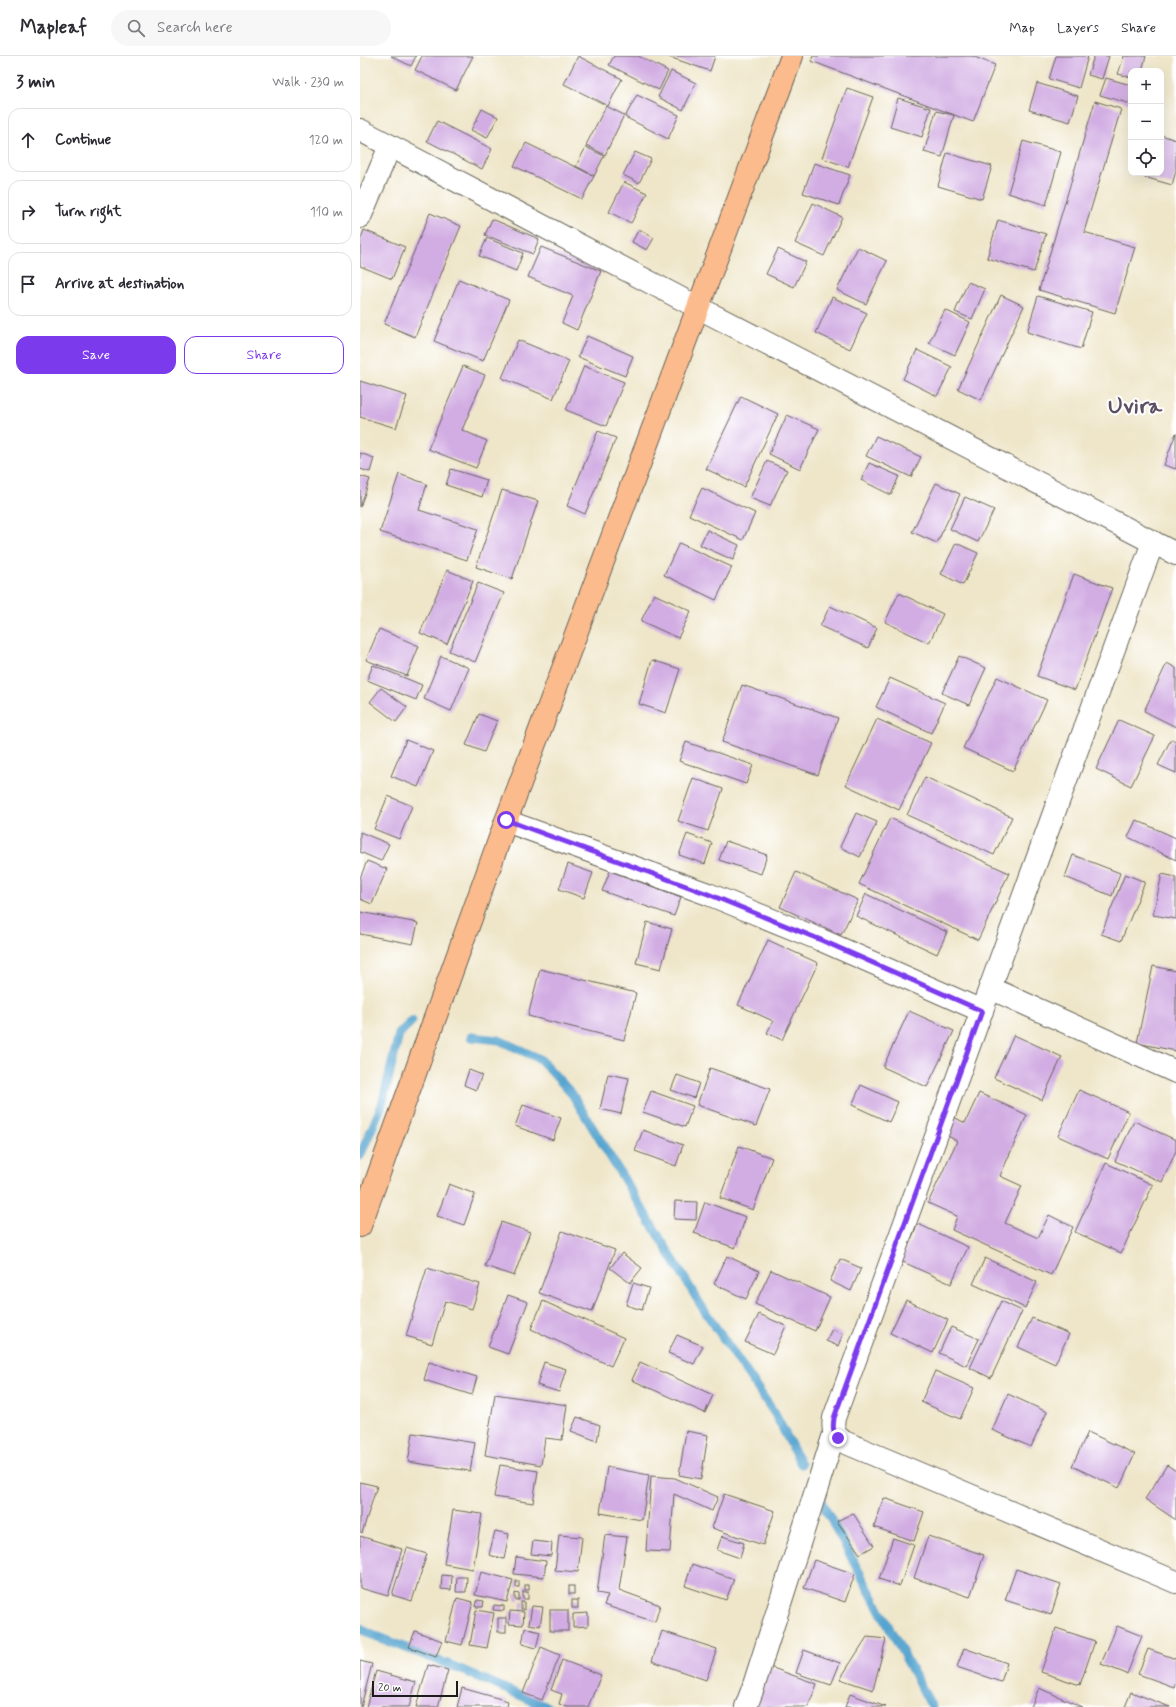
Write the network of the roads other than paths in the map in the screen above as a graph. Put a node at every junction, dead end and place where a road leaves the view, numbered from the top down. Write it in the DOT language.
graph roads {
  1 [pos="792,56"];
  2 [pos="360,130"];
  3 [pos="390,146"];
  4 [pos="360,217"];
  5 [pos="699,308"];
  6 [pos="1153,542"];
  7 [pos="1176,554"];
  8 [pos="506,820"];
  9 [pos="990,988"];
  10 [pos="982,1011"];
  11 [pos="1176,1072"];
  12 [pos="360,1226"];
  13 [pos="834,1434"];
  14 [pos="1176,1582"];
  15 [pos="746,1707"];
  1 -- 5 [label="highway"];
  2 -- 3 [label="street"];
  3 -- 4 [label="street"];
  3 -- 5 [label="street"];
  5 -- 6 [label="street"];
  5 -- 8 [label="highway"];
  6 -- 7 [label="street"];
  6 -- 9 [label="street"];
  8 -- 10 [label="street"];
  8 -- 12 [label="highway"];
  9 -- 10 [label="street"];
  9 -- 11 [label="street"];
  10 -- 13 [label="street"];
  13 -- 14 [label="street"];
  13 -- 15 [label="street"];
}
